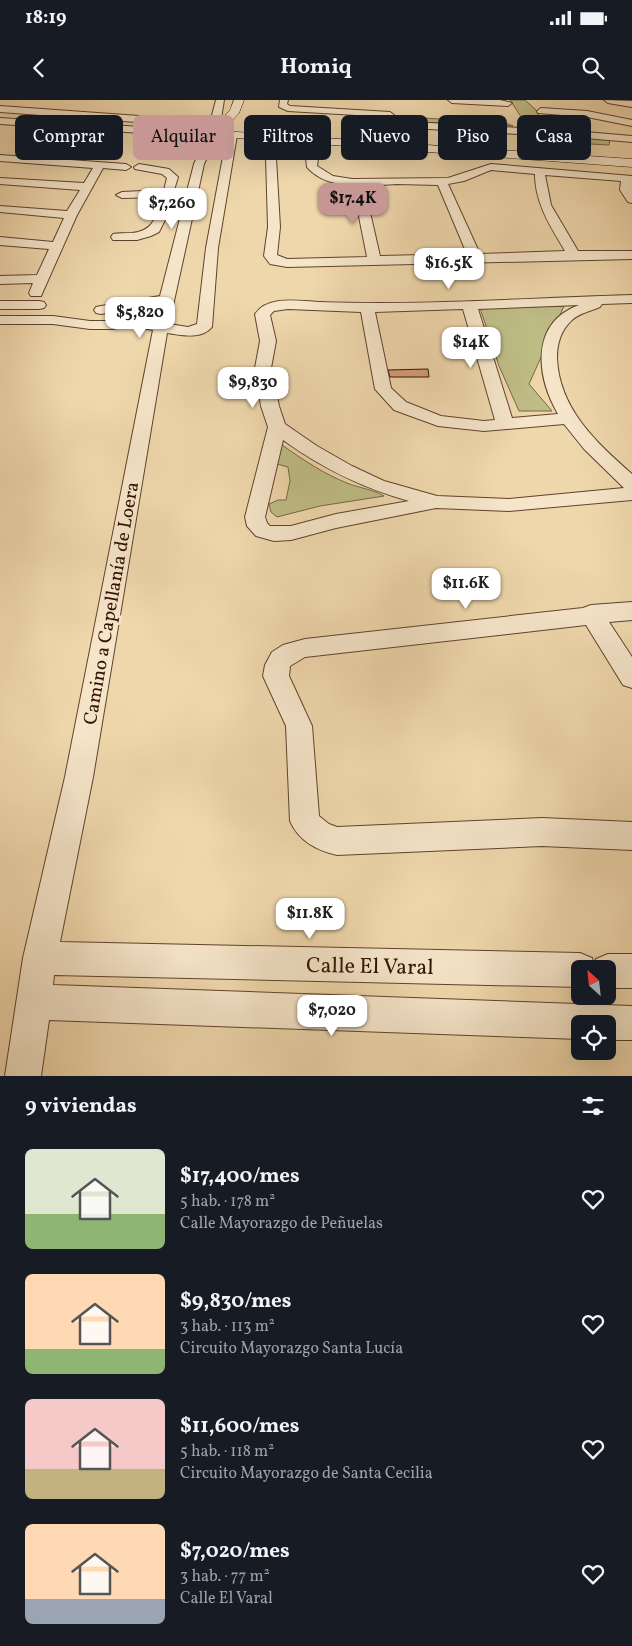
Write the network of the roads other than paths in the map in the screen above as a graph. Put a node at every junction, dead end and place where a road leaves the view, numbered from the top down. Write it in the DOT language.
graph roads {
  1 [pos="220,100"];
  2 [pos="239,100"];
  3 [pos="249,100"];
  4 [pos="284,100"];
  5 [pos="452,100"];
  6 [pos="608,100"];
  7 [pos="508,104"];
  8 [pos="632,104"];
  9 [pos="0,109"];
  10 [pos="24,111"];
  11 [pos="217,115"];
  12 [pos="231,115"];
  13 [pos="591,115"];
  14 [pos="0,121"];
  15 [pos="13,122"];
  16 [pos="632,123"];
  17 [pos="517,127"];
  18 [pos="591,129"];
  19 [pos="236,132"];
  20 [pos="632,139"];
  21 [pos="632,151"];
  22 [pos="0,158"];
  23 [pos="200,160"];
  24 [pos="632,163"];
  25 [pos="99,166"];
  26 [pos="126,167"];
  27 [pos="139,167"];
  28 [pos="540,172"];
  29 [pos="629,179"];
  30 [pos="0,181"];
  31 [pos="358,182"];
  32 [pos="442,182"];
  33 [pos="87,187"];
  34 [pos="168,193"];
  35 [pos="122,195"];
  36 [pos="632,200"];
  37 [pos="0,209"];
  38 [pos="71,215"];
  39 [pos="160,217"];
  40 [pos="185,217"];
  41 [pos="117,237"];
  42 [pos="0,241"];
  43 [pos="57,246"];
  44 [pos="574,254"];
  45 [pos="632,255"];
  46 [pos="476,259"];
  47 [pos="375,262"];
  48 [pos="43,279"];
  49 [pos="0,280"];
  50 [pos="36,293"];
  51 [pos="166,299"];
  52 [pos="632,299"];
  53 [pos="608,300"];
  54 [pos="469,304"];
  55 [pos="0,305"];
  56 [pos="57,306"];
  57 [pos="128,306"];
  58 [pos="367,308"];
  59 [pos="90,310"];
  60 [pos="0,320"];
  61 [pos="131,322"];
  62 [pos="161,328"];
  63 [pos="568,418"];
  64 [pos="504,425"];
  65 [pos="277,426"];
  66 [pos="632,485"];
  67 [pos="632,494"];
  68 [pos="436,502"];
  69 [pos="632,610"];
  70 [pos="591,614"];
  71 [pos="632,678"];
  72 [pos="632,836"];
  73 [pos="40,958"];
  74 [pos="571,970"];
  75 [pos="616,971"];
  76 [pos="632,972"];
  77 [pos="33,1002"];
  78 [pos="632,1023"];
  79 [pos="23,1076"];
  1 -- 11 [label="street, Camino a Capellanía de Loera"];
  2 -- 12 [label="street"];
  3 -- 19 [label="street"];
  4 -- 17 [label="street"];
  5 -- 7 [label="street"];
  6 -- 8 [label="street"];
  9 -- 10 [label="street"];
  10 -- 15 [label="street"];
  10 -- 15 [label="street"];
  13 -- 16 [label="street"];
  14 -- 15 [label="street"];
  18 -- 20 [label="street"];
  19 -- 21 [label="street"];
  19 -- 24 [label="street"];
  19 -- 62 [label="street"];
  22 -- 25 [label="street"];
  23 -- 40 [label="street, Camino a Capellanía de Loera"];
  25 -- 26 [label="street"];
  25 -- 33 [label="street"];
  27 -- 34 [label="street"];
  28 -- 29 [label="street"];
  28 -- 32 [label="street"];
  28 -- 44 [label="street"];
  29 -- 36 [label="street"];
  30 -- 33 [label="street"];
  31 -- 32 [label="street"];
  31 -- 47 [label="street"];
  31 -- 47 [label="street"];
  32 -- 46 [label="street"];
  33 -- 38 [label="street"];
  34 -- 35 [label="street"];
  34 -- 39 [label="street"];
  37 -- 38 [label="street"];
  38 -- 43 [label="street"];
  39 -- 40 [label="street"];
  39 -- 41 [label="street"];
  40 -- 51 [label="street, Camino a Capellanía de Loera"];
  42 -- 43 [label="street"];
  43 -- 48 [label="street"];
  44 -- 45 [label="street"];
  44 -- 46 [label="street"];
  46 -- 47 [label="street"];
  48 -- 49 [label="street"];
  48 -- 50 [label="street"];
  51 -- 57 [label="street"];
  51 -- 62 [label="street, Camino a Capellanía de Loera"];
  52 -- 53 [label="street"];
  53 -- 54 [label="street"];
  53 -- 63 [label="street"];
  54 -- 58 [label="street"];
  54 -- 64 [label="street"];
  55 -- 56 [label="street"];
  57 -- 59 [label="street"];
  57 -- 61 [label="street"];
  58 -- 64 [label="street"];
  58 -- 65 [label="street"];
  60 -- 61 [label="street"];
  61 -- 62 [label="street"];
  62 -- 73 [label="street, Camino a Capellanía de Loera"];
  63 -- 64 [label="street"];
  63 -- 66 [label="street"];
  65 -- 68 [label="street"];
  65 -- 68 [label="street"];
  67 -- 68 [label="street"];
  69 -- 70 [label="street"];
  70 -- 71 [label="street"];
  70 -- 72 [label="street"];
  73 -- 74 [label="street, Calle El Varal"];
  73 -- 77 [label="street, Camino a Capellanía de Loera"];
  75 -- 76 [label="street"];
  77 -- 78 [label="street"];
  77 -- 79 [label="street, Camino a Capellanía de Loera"];
}
